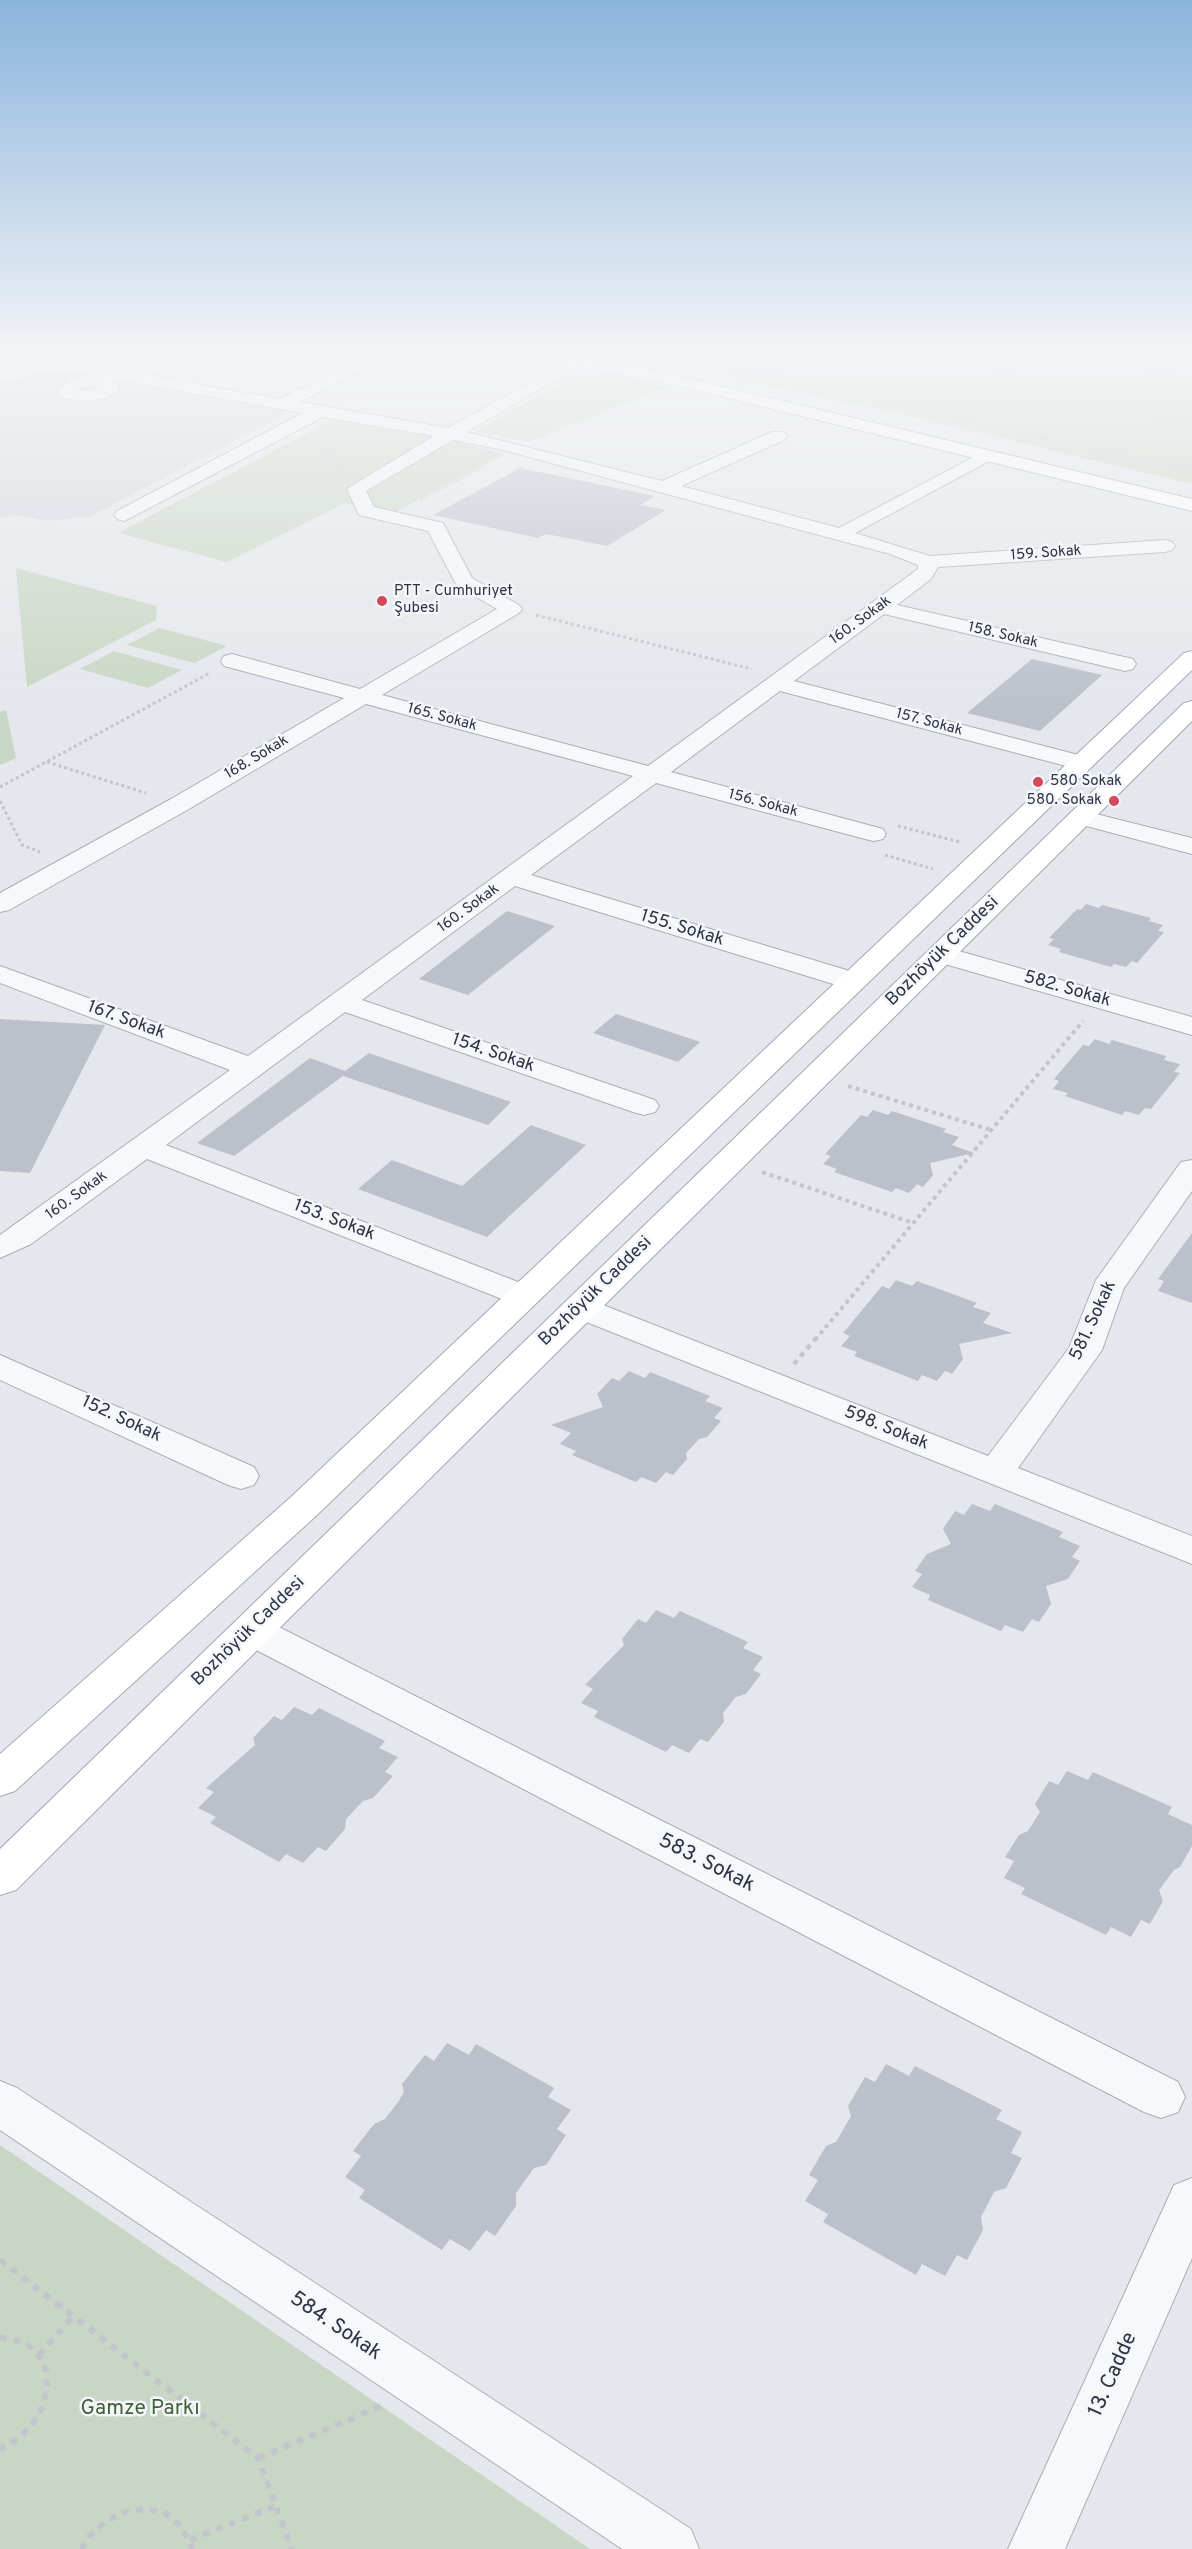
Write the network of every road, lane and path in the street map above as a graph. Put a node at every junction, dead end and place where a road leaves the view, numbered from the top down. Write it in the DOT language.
graph roads {
  1 [pos="206,471"];
  2 [pos="342,471"];
  3 [pos="387,471"];
  4 [pos="476,471"];
  5 [pos="604,471"];
  6 [pos="700,471"];
  7 [pos="957,471"];
  8 [pos="1052,471"];
  9 [pos="1115,471"];
  10 [pos="664,487"];
  11 [pos="356,489"];
  12 [pos="1192,489"];
  13 [pos="1192,505"];
  14 [pos="124,514"];
  15 [pos="390,517"];
  16 [pos="848,529"];
  17 [pos="1165,546"];
  18 [pos="928,562"];
  19 [pos="880,607"];
  20 [pos="512,609"];
  21 [pos="1192,658"];
  22 [pos="232,661"];
  23 [pos="1125,664"];
  24 [pos="780,680"];
  25 [pos="360,696"];
  26 [pos="1190,713"];
  27 [pos="46,762"];
  28 [pos="1082,763"];
  29 [pos="652,774"];
  30 [pos="0,787"];
  31 [pos="0,801"];
  32 [pos="180,804"];
  33 [pos="1080,817"];
  34 [pos="874,834"];
  35 [pos="1192,846"];
  36 [pos="990,850"];
  37 [pos="73,864"];
  38 [pos="512,877"];
  39 [pos="962,877"];
  40 [pos="0,904"];
  41 [pos="941,954"];
  42 [pos="0,974"];
  43 [pos="853,981"];
  44 [pos="1100,999"];
  45 [pos="342,1002"];
  46 [pos="1192,1026"];
  47 [pos="252,1068"];
  48 [pos="817,1076"];
  49 [pos="644,1106"];
  50 [pos="991,1130"];
  51 [pos="144,1147"];
  52 [pos="730,1161"];
  53 [pos="1192,1169"];
  54 [pos="913,1223"];
  55 [pos="0,1248"];
  56 [pos="524,1296"];
  57 [pos="580,1308"];
  58 [pos="0,1366"];
  59 [pos="777,1385"];
  60 [pos="995,1473"];
  61 [pos="241,1476"];
  62 [pos="1192,1551"];
  63 [pos="251,1630"];
  64 [pos="0,1779"];
  65 [pos="0,1876"];
  66 [pos="1161,2097"];
  67 [pos="0,2103"];
  68 [pos="1192,2201"];
  69 [pos="0,2260"];
  70 [pos="73,2316"];
  71 [pos="0,2337"];
  72 [pos="39,2355"];
  73 [pos="425,2387"];
  74 [pos="0,2449"];
  75 [pos="258,2458"];
  76 [pos="275,2506"];
  77 [pos="190,2540"];
  78 [pos="81,2549"];
  79 [pos="193,2549"];
  80 [pos="292,2549"];
  81 [pos="671,2549"];
  82 [pos="1036,2549"];
  1 -- 14 [label="street"];
  2 -- 11 [label="path"];
  3 -- 11 [label="street"];
  4 -- 15 [label="path"];
  5 -- 10 [label="street"];
  6 -- 10 [label="street"];
  7 -- 16 [label="street"];
  8 -- 13 [label="main road"];
  9 -- 12 [label="main road"];
  10 -- 18 [label="street"];
  11 -- 15 [label="street"];
  15 -- 20 [label="street"];
  17 -- 18 [label="street, 159. Sokak"];
  18 -- 19 [label="street, 160. Sokak"];
  19 -- 23 [label="street, 158. Sokak"];
  19 -- 24 [label="street, 160. Sokak"];
  20 -- 24 [label="path"];
  20 -- 25 [label="street, 168. Sokak"];
  21 -- 28 [label="main road"];
  22 -- 25 [label="street, 165. Sokak"];
  22 -- 27 [label="path"];
  24 -- 28 [label="street, 157. Sokak"];
  24 -- 29 [label="street, 160. Sokak"];
  25 -- 29 [label="street, 165. Sokak"];
  25 -- 32 [label="street, 168. Sokak"];
  26 -- 33 [label="main road, Bozhöyük Caddesi"];
  27 -- 30 [label="path"];
  27 -- 32 [label="path"];
  28 -- 36 [label="main road"];
  29 -- 34 [label="street, 156. Sokak"];
  29 -- 38 [label="street, 160. Sokak"];
  31 -- 37 [label="path"];
  32 -- 37 [label="street, 168. Sokak"];
  33 -- 35 [label="street"];
  33 -- 41 [label="main road, Bozhöyük Caddesi"];
  34 -- 36 [label="path"];
  34 -- 39 [label="path"];
  36 -- 39 [label="main road"];
  37 -- 40 [label="street, 168. Sokak"];
  38 -- 43 [label="street, 155. Sokak"];
  38 -- 45 [label="street, 160. Sokak"];
  39 -- 43 [label="main road"];
  41 -- 44 [label="street, 582. Sokak"];
  41 -- 48 [label="main road, Bozhöyük Caddesi"];
  42 -- 47 [label="street, 167. Sokak"];
  43 -- 56 [label="main road"];
  44 -- 46 [label="street, 582. Sokak"];
  44 -- 50 [label="path"];
  45 -- 47 [label="street, 160. Sokak"];
  45 -- 49 [label="street, 154. Sokak"];
  47 -- 51 [label="street, 160. Sokak"];
  48 -- 50 [label="path"];
  48 -- 52 [label="main road, Bozhöyük Caddesi"];
  50 -- 54 [label="path"];
  51 -- 55 [label="street, 160. Sokak"];
  51 -- 56 [label="street, 153. Sokak"];
  52 -- 54 [label="path"];
  52 -- 57 [label="main road, Bozhöyük Caddesi"];
  53 -- 60 [label="street, 581. Sokak"];
  54 -- 59 [label="path"];
  56 -- 64 [label="main road"];
  57 -- 59 [label="street, 598. Sokak"];
  57 -- 63 [label="main road, Bozhöyük Caddesi"];
  58 -- 61 [label="street, 152. Sokak"];
  59 -- 60 [label="street, 598. Sokak"];
  60 -- 62 [label="street, 598. Sokak"];
  63 -- 65 [label="main road, Bozhöyük Caddesi"];
  63 -- 66 [label="street, 583. Sokak"];
  67 -- 73 [label="street, 584. Sokak"];
  68 -- 82 [label="street, 13. Cadde"];
  69 -- 70 [label="path"];
  70 -- 72 [label="path"];
  70 -- 75 [label="path"];
  71 -- 72 [label="path"];
  72 -- 74 [label="path"];
  73 -- 75 [label="path"];
  73 -- 81 [label="street, 584. Sokak"];
  75 -- 76 [label="path"];
  76 -- 77 [label="path"];
  76 -- 80 [label="path"];
  77 -- 78 [label="path"];
  77 -- 79 [label="path"];
}
